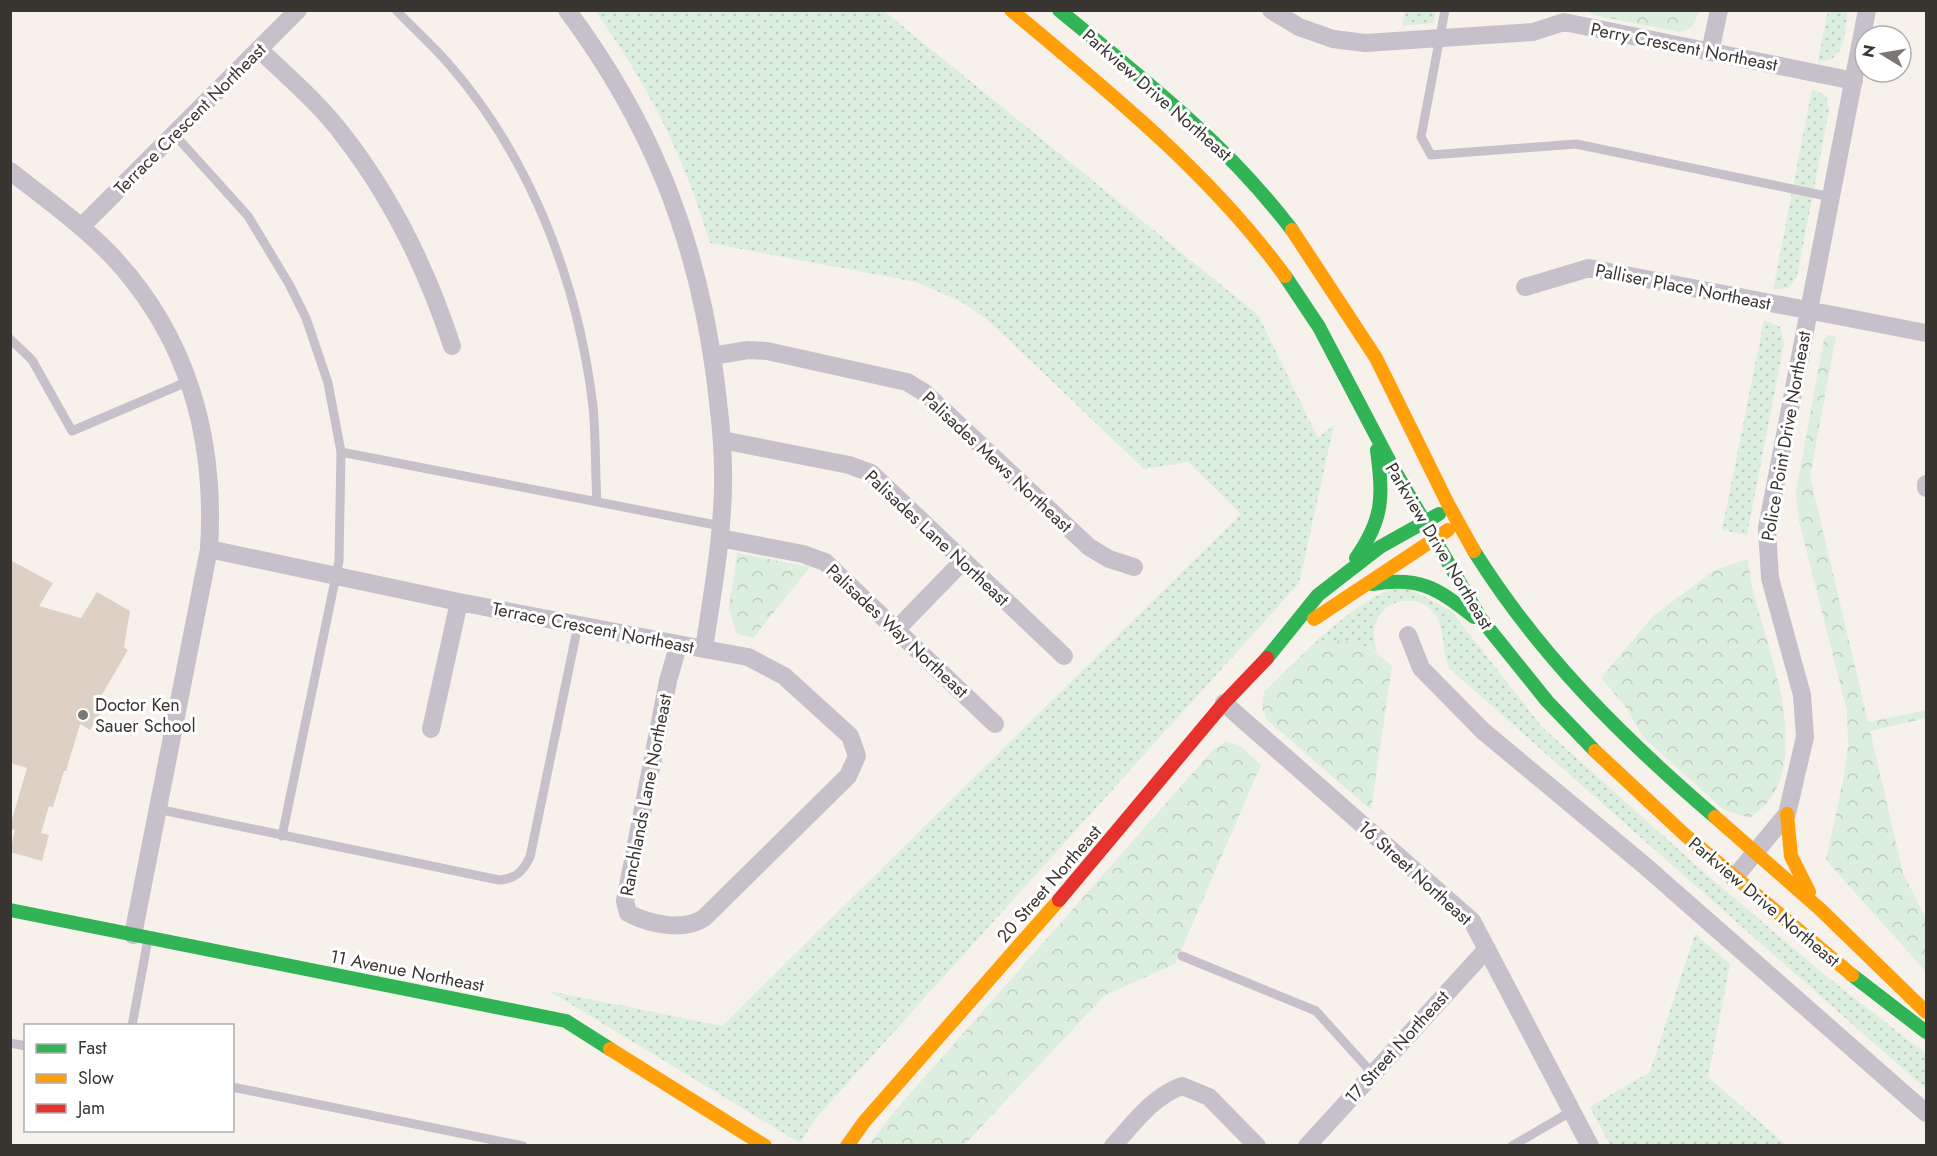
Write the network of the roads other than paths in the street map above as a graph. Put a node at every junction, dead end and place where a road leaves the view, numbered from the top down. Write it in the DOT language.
graph roads {
  1 [pos="298,10"];
  2 [pos="396,10"];
  3 [pos="567,10"];
  4 [pos="1011,10"];
  5 [pos="1059,10"];
  6 [pos="1270,10"];
  7 [pos="1445,10"];
  8 [pos="1719,10"];
  9 [pos="1565,16"];
  10 [pos="1440,38"];
  11 [pos="260,50"];
  12 [pos="1710,52"];
  13 [pos="1853,81"];
  14 [pos="1853,84"];
  15 [pos="174,134"];
  16 [pos="10,171"];
  17 [pos="1831,197"];
  18 [pos="81,226"];
  19 [pos="1525,287"];
  20 [pos="1808,310"];
  21 [pos="1926,333"];
  22 [pos="10,339"];
  23 [pos="452,346"];
  24 [pos="712,356"];
  25 [pos="189,381"];
  26 [pos="1375,435"];
  27 [pos="722,440"];
  28 [pos="341,452"];
  29 [pos="597,502"];
  30 [pos="1450,508"];
  31 [pos="1424,523"];
  32 [pos="1459,524"];
  33 [pos="721,532"];
  34 [pos="1433,539"];
  35 [pos="209,549"];
  36 [pos="962,562"];
  37 [pos="1134,567"];
  38 [pos="1346,572"];
  39 [pos="336,576"];
  40 [pos="1360,586"];
  41 [pos="459,602"];
  42 [pos="578,624"];
  43 [pos="1484,624"];
  44 [pos="896,630"];
  45 [pos="1408,635"];
  46 [pos="678,646"];
  47 [pos="1277,646"];
  48 [pos="704,650"];
  49 [pos="1064,656"];
  50 [pos="1224,703"];
  51 [pos="995,724"];
  52 [pos="431,729"];
  53 [pos="157,809"];
  54 [pos="1787,814"];
  55 [pos="282,836"];
  56 [pos="1756,852"];
  57 [pos="1734,878"];
  58 [pos="1818,908"];
  59 [pos="10,910"];
  60 [pos="141,936"];
  61 [pos="1487,949"];
  62 [pos="1182,956"];
  63 [pos="1926,1012"];
  64 [pos="132,1024"];
  65 [pos="1926,1032"];
  66 [pos="1373,1074"];
  67 [pos="234,1087"];
  68 [pos="1572,1112"];
  69 [pos="1926,1113"];
  70 [pos="523,1146"];
  71 [pos="765,1146"];
  72 [pos="847,1146"];
  73 [pos="1113,1146"];
  74 [pos="1257,1146"];
  75 [pos="1307,1146"];
  76 [pos="1512,1146"];
  77 [pos="1590,1146"];
  1 -- 11 [label="street, Terrace Crescent Northeast"];
  2 -- 29 [label="lane"];
  3 -- 24 [label="street, Terrace Crescent Northeast"];
  4 -- 26 [label="main road, Parkview Drive Northeast"];
  5 -- 30 [label="main road, Parkview Drive Northeast"];
  6 -- 10 [label="street, Perry Crescent Northeast"];
  7 -- 10 [label="lane"];
  8 -- 12 [label="street"];
  9 -- 10 [label="street, Perry Crescent Northeast"];
  9 -- 12 [label="street, Perry Crescent Northeast"];
  10 -- 17 [label="lane"];
  11 -- 15 [label="street, Terrace Crescent Northeast"];
  11 -- 23 [label="street"];
  12 -- 13 [label="street, Perry Crescent Northeast"];
  14 -- 17 [label="street, Police Point Drive Northeast"];
  15 -- 18 [label="street, Terrace Crescent Northeast"];
  15 -- 28 [label="lane"];
  16 -- 18 [label="street"];
  17 -- 20 [label="street, Police Point Drive Northeast"];
  18 -- 25 [label="street"];
  19 -- 20 [label="street, Palliser Place Northeast"];
  20 -- 21 [label="street, Palliser Place Northeast"];
  20 -- 54 [label="street, Police Point Drive Northeast"];
  22 -- 25 [label="lane"];
  24 -- 27 [label="street, Terrace Crescent Northeast"];
  24 -- 37 [label="street, Palisades Mews Northeast"];
  25 -- 35 [label="street"];
  26 -- 31 [label="main road, Parkview Drive Northeast"];
  26 -- 38 [label="main road"];
  27 -- 33 [label="street, Terrace Crescent Northeast"];
  27 -- 36 [label="street, Palisades Lane Northeast"];
  28 -- 29 [label="lane"];
  28 -- 39 [label="lane"];
  29 -- 33 [label="lane"];
  30 -- 31 [label="main road, 20 Street Northeast"];
  30 -- 32 [label="main road, Parkview Drive Northeast"];
  31 -- 34 [label="main road, Parkview Drive Northeast"];
  31 -- 38 [label="main road, 20 Street Northeast"];
  32 -- 34 [label="main road, 20 Street Northeast"];
  32 -- 56 [label="main road, Parkview Drive Northeast"];
  33 -- 44 [label="street, Palisades Way Northeast"];
  33 -- 48 [label="street, Terrace Crescent Northeast"];
  34 -- 40 [label="main road, 20 Street Northeast"];
  34 -- 43 [label="main road, Parkview Drive Northeast"];
  35 -- 39 [label="street, Terrace Crescent Northeast"];
  35 -- 53 [label="street"];
  36 -- 44 [label="street"];
  36 -- 49 [label="street, Palisades Lane Northeast"];
  38 -- 47 [label="main road, 20 Street Northeast"];
  39 -- 41 [label="street, Terrace Crescent Northeast"];
  39 -- 55 [label="lane"];
  40 -- 43 [label="main road"];
  40 -- 47 [label="main road, 20 Street Northeast"];
  41 -- 42 [label="street, Terrace Crescent Northeast"];
  41 -- 52 [label="street"];
  42 -- 46 [label="street, Terrace Crescent Northeast"];
  42 -- 55 [label="lane"];
  43 -- 57 [label="main road, Parkview Drive Northeast"];
  44 -- 51 [label="street, Palisades Way Northeast"];
  45 -- 69 [label="street"];
  46 -- 48 [label="street, Terrace Crescent Northeast"];
  46 -- 48 [label="street, Ranchlands Lane Northeast"];
  47 -- 50 [label="main road, 20 Street Northeast"];
  50 -- 61 [label="street, 16 Street Northeast"];
  50 -- 72 [label="main road, 20 Street Northeast"];
  53 -- 55 [label="lane"];
  53 -- 60 [label="street"];
  54 -- 56 [label="street, Police Point Drive Northeast"];
  54 -- 58 [label="main road"];
  56 -- 57 [label="street, Police Point Drive Northeast"];
  56 -- 58 [label="main road, Parkview Drive Northeast"];
  57 -- 65 [label="main road, Parkview Drive Northeast"];
  58 -- 63 [label="main road, Parkview Drive Northeast"];
  59 -- 60 [label="main road, 11 Avenue Northeast"];
  60 -- 64 [label="lane"];
  60 -- 71 [label="main road, 11 Avenue Northeast"];
  61 -- 66 [label="street, 17 Street Northeast"];
  61 -- 68 [label="street, 16 Street Northeast"];
  62 -- 66 [label="lane"];
  66 -- 75 [label="street, 17 Street Northeast"];
  67 -- 70 [label="lane"];
  68 -- 76 [label="lane"];
  68 -- 77 [label="street, 16 Street Northeast"];
  73 -- 74 [label="street"];
}
